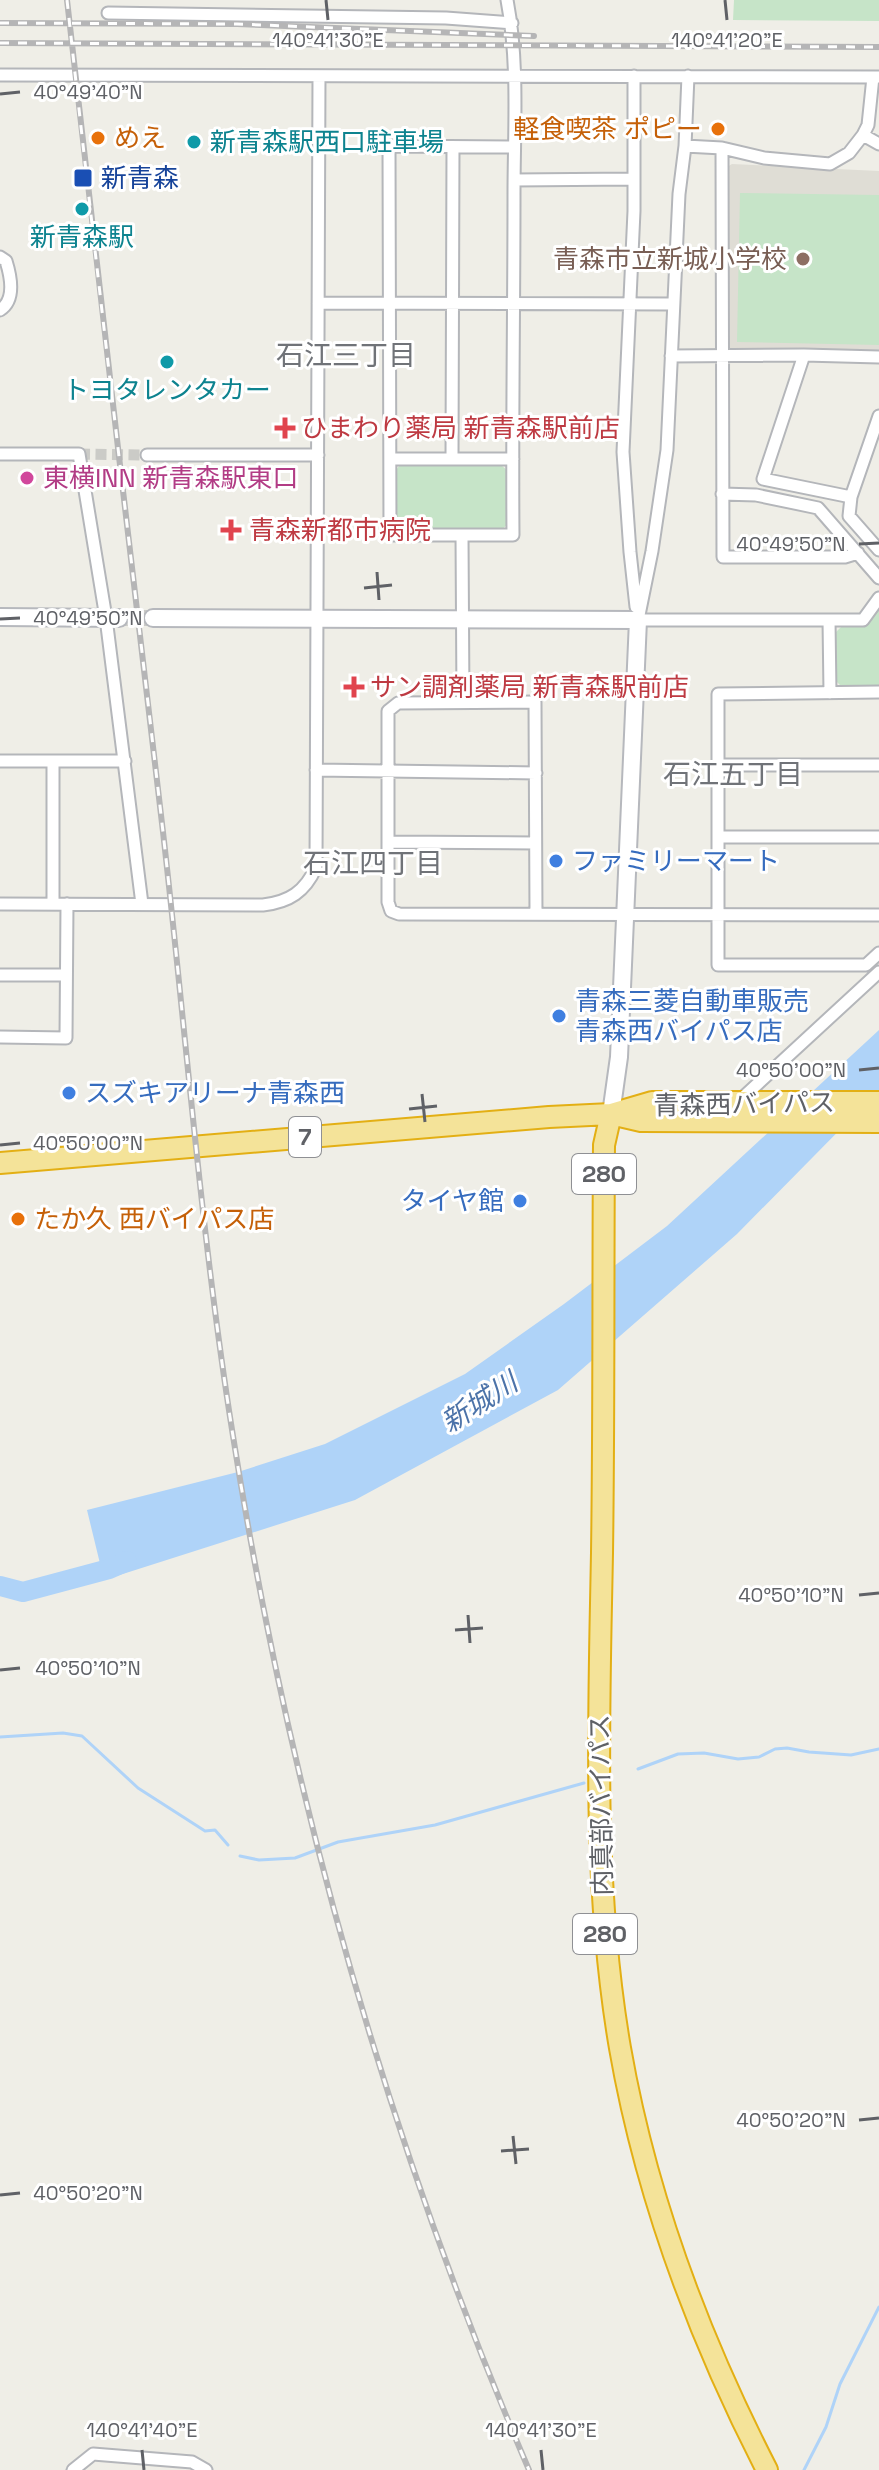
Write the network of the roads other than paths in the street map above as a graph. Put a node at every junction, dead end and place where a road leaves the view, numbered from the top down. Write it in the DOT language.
graph roads {
  1 [pos="507,0"];
  2 [pos="108,13"];
  3 [pos="512,23"];
  4 [pos="0,75"];
  5 [pos="514,75"];
  6 [pos="319,76"];
  7 [pos="634,76"];
  8 [pos="688,76"];
  9 [pos="876,77"];
  10 [pos="863,135"];
  11 [pos="879,144"];
  12 [pos="685,146"];
  13 [pos="453,147"];
  14 [pos="514,147"];
  15 [pos="722,148"];
  16 [pos="633,179"];
  17 [pos="514,180"];
  18 [pos="0,257"];
  19 [pos="318,303"];
  20 [pos="390,303"];
  21 [pos="514,303"];
  22 [pos="452,304"];
  23 [pos="629,304"];
  24 [pos="673,304"];
  25 [pos="0,310"];
  26 [pos="722,355"];
  27 [pos="804,355"];
  28 [pos="671,356"];
  29 [pos="879,357"];
  30 [pos="879,416"];
  31 [pos="0,454"];
  32 [pos="147,455"];
  33 [pos="318,455"];
  34 [pos="452,458"];
  35 [pos="390,459"];
  36 [pos="513,459"];
  37 [pos="722,494"];
  38 [pos="851,497"];
  39 [pos="462,535"];
  40 [pos="879,550"];
  41 [pos="858,553"];
  42 [pos="879,578"];
  43 [pos="879,598"];
  44 [pos="0,617"];
  45 [pos="112,618"];
  46 [pos="153,618"];
  47 [pos="317,618"];
  48 [pos="463,619"];
  49 [pos="638,620"];
  50 [pos="829,620"];
  51 [pos="879,692"];
  52 [pos="830,693"];
  53 [pos="463,702"];
  54 [pos="0,761"];
  55 [pos="53,761"];
  56 [pos="125,761"];
  57 [pos="718,765"];
  58 [pos="879,765"];
  59 [pos="316,770"];
  60 [pos="387,772"];
  61 [pos="536,773"];
  62 [pos="718,837"];
  63 [pos="879,837"];
  64 [pos="388,842"];
  65 [pos="535,843"];
  66 [pos="0,904"];
  67 [pos="53,904"];
  68 [pos="67,904"];
  69 [pos="142,904"];
  70 [pos="536,914"];
  71 [pos="624,915"];
  72 [pos="718,915"];
  73 [pos="879,915"];
  74 [pos="879,953"];
  75 [pos="879,972"];
  76 [pos="0,975"];
  77 [pos="66,975"];
  78 [pos="0,1037"];
  79 [pos="742,1102"];
  80 [pos="611,1114"];
  81 [pos="878,1115"];
  82 [pos="0,1163"];
  83 [pos="73,2470"];
  84 [pos="206,2470"];
  85 [pos="767,2470"];
  1 -- 3 [label="street"];
  2 -- 3 [label="street"];
  3 -- 5 [label="street"];
  4 -- 6 [label="street"];
  5 -- 6 [label="street"];
  5 -- 7 [label="street"];
  5 -- 14 [label="street"];
  6 -- 19 [label="street"];
  7 -- 8 [label="street"];
  7 -- 16 [label="street"];
  8 -- 9 [label="street"];
  8 -- 12 [label="street"];
  9 -- 10 [label="street"];
  10 -- 11 [label="street"];
  10 -- 15 [label="street"];
  12 -- 15 [label="street"];
  12 -- 24 [label="street"];
  13 -- 14 [label="street"];
  13 -- 20 [label="street"];
  13 -- 22 [label="street"];
  14 -- 17 [label="street"];
  15 -- 26 [label="street"];
  16 -- 17 [label="street"];
  16 -- 23 [label="street"];
  17 -- 21 [label="street"];
  18 -- 25 [label="street"];
  19 -- 20 [label="street"];
  19 -- 33 [label="street"];
  20 -- 22 [label="street"];
  20 -- 35 [label="street"];
  21 -- 22 [label="street"];
  21 -- 23 [label="street"];
  21 -- 36 [label="street"];
  22 -- 34 [label="street"];
  23 -- 24 [label="street"];
  23 -- 49 [label="street"];
  24 -- 28 [label="street"];
  26 -- 27 [label="street"];
  26 -- 28 [label="street"];
  26 -- 37 [label="street"];
  27 -- 29 [label="street"];
  27 -- 38 [label="street"];
  28 -- 49 [label="street"];
  30 -- 38 [label="street"];
  31 -- 45 [label="street"];
  32 -- 33 [label="street"];
  33 -- 47 [label="street"];
  34 -- 35 [label="street"];
  34 -- 36 [label="street"];
  35 -- 39 [label="street"];
  36 -- 39 [label="street"];
  37 -- 41 [label="street"];
  37 -- 41 [label="street"];
  38 -- 40 [label="street"];
  39 -- 48 [label="street"];
  41 -- 42 [label="street"];
  43 -- 50 [label="street"];
  44 -- 45 [label="street"];
  45 -- 56 [label="street"];
  46 -- 47 [label="street"];
  47 -- 48 [label="street"];
  47 -- 59 [label="street"];
  48 -- 49 [label="street"];
  48 -- 53 [label="street"];
  49 -- 50 [label="street"];
  49 -- 71 [label="street"];
  50 -- 52 [label="street"];
  51 -- 52 [label="street"];
  52 -- 57 [label="street"];
  53 -- 60 [label="street"];
  53 -- 61 [label="street"];
  54 -- 55 [label="street"];
  55 -- 56 [label="street"];
  55 -- 67 [label="street"];
  56 -- 69 [label="street"];
  57 -- 58 [label="street"];
  57 -- 62 [label="street"];
  59 -- 60 [label="street"];
  59 -- 69 [label="street"];
  60 -- 61 [label="street"];
  60 -- 64 [label="street"];
  61 -- 65 [label="street"];
  62 -- 63 [label="street"];
  62 -- 72 [label="street"];
  64 -- 65 [label="street"];
  64 -- 70 [label="street"];
  65 -- 70 [label="street"];
  66 -- 67 [label="street"];
  67 -- 68 [label="street"];
  68 -- 69 [label="street"];
  68 -- 77 [label="street"];
  70 -- 71 [label="street"];
  71 -- 72 [label="street"];
  71 -- 80 [label="street"];
  72 -- 73 [label="street"];
  72 -- 74 [label="street"];
  75 -- 79 [label="street"];
  76 -- 77 [label="street"];
  77 -- 78 [label="street"];
  79 -- 80 [label="highway, 青森西バイパス / 7"];
  79 -- 81 [label="highway, 青森西バイパス / 7"];
  80 -- 81 [label="highway, 青森西バイパス / 7"];
  80 -- 82 [label="highway, 青森西バイパス / 7"];
  80 -- 85 [label="highway, 内真部バイパス / 280"];
  83 -- 84 [label="street"];
}
